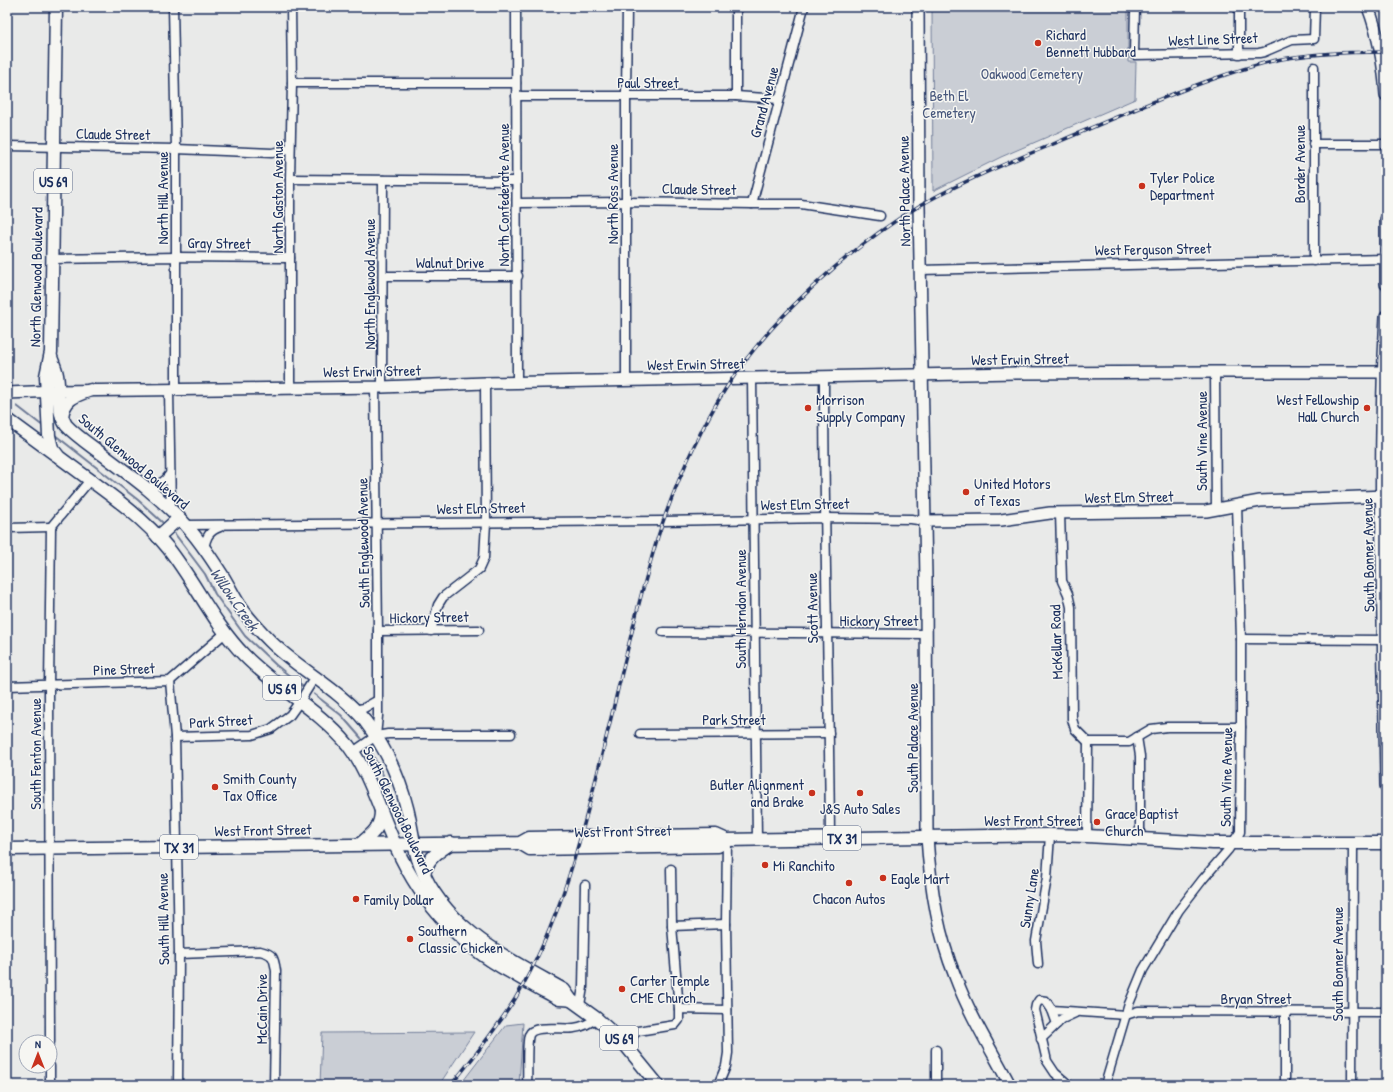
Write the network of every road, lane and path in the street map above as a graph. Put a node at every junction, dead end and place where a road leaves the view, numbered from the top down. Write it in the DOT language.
graph roads {
  1 [pos="56,7"];
  2 [pos="173,7"];
  3 [pos="291,7"];
  4 [pos="516,7"];
  5 [pos="627,7"];
  6 [pos="736,7"];
  7 [pos="804,7"];
  8 [pos="918,7"];
  9 [pos="1135,7"];
  10 [pos="1239,7"];
  11 [pos="1315,7"];
  12 [pos="1368,7"];
  13 [pos="1239,54"];
  14 [pos="1314,67"];
  15 [pos="292,83"];
  16 [pos="516,83"];
  17 [pos="1386,95"];
  18 [pos="516,96"];
  19 [pos="626,96"];
  20 [pos="736,96"];
  21 [pos="779,99"];
  22 [pos="1313,144"];
  23 [pos="1386,144"];
  24 [pos="7,146"];
  25 [pos="54,147"];
  26 [pos="176,149"];
  27 [pos="290,149"];
  28 [pos="290,179"];
  29 [pos="383,180"];
  30 [pos="516,181"];
  31 [pos="626,202"];
  32 [pos="517,203"];
  33 [pos="752,204"];
  34 [pos="880,216"];
  35 [pos="1386,220"];
  36 [pos="177,257"];
  37 [pos="290,258"];
  38 [pos="52,259"];
  39 [pos="1386,259"];
  40 [pos="1314,261"];
  41 [pos="920,270"];
  42 [pos="383,276"];
  43 [pos="518,276"];
  44 [pos="1386,284"];
  45 [pos="1386,316"];
  46 [pos="1215,372"];
  47 [pos="1384,372"];
  48 [pos="922,375"];
  49 [pos="824,377"];
  50 [pos="752,378"];
  51 [pos="626,381"];
  52 [pos="485,383"];
  53 [pos="517,383"];
  54 [pos="290,387"];
  55 [pos="378,387"];
  56 [pos="173,389"];
  57 [pos="91,390"];
  58 [pos="52,391"];
  59 [pos="7,393"];
  60 [pos="62,418"];
  61 [pos="7,419"];
  62 [pos="59,458"];
  63 [pos="170,474"];
  64 [pos="90,480"];
  65 [pos="146,488"];
  66 [pos="1384,496"];
  67 [pos="1237,506"];
  68 [pos="1216,510"];
  69 [pos="1060,513"];
  70 [pos="178,518"];
  71 [pos="825,518"];
  72 [pos="754,520"];
  73 [pos="925,520"];
  74 [pos="486,523"];
  75 [pos="376,524"];
  76 [pos="223,525"];
  77 [pos="51,527"];
  78 [pos="7,528"];
  79 [pos="158,537"];
  80 [pos="204,549"];
  81 [pos="479,630"];
  82 [pos="378,631"];
  83 [pos="431,631"];
  84 [pos="663,632"];
  85 [pos="224,633"];
  86 [pos="754,633"];
  87 [pos="827,633"];
  88 [pos="927,634"];
  89 [pos="1241,639"];
  90 [pos="1385,640"];
  91 [pos="315,677"];
  92 [pos="170,681"];
  93 [pos="7,686"];
  94 [pos="49,686"];
  95 [pos="378,700"];
  96 [pos="300,702"];
  97 [pos="354,710"];
  98 [pos="1241,727"];
  99 [pos="756,732"];
  100 [pos="829,733"];
  101 [pos="511,734"];
  102 [pos="640,734"];
  103 [pos="376,736"];
  104 [pos="174,737"];
  105 [pos="1137,737"];
  106 [pos="1088,742"];
  107 [pos="353,752"];
  108 [pos="1386,786"];
  109 [pos="381,810"];
  110 [pos="1050,835"];
  111 [pos="1087,836"];
  112 [pos="927,837"];
  113 [pos="830,838"];
  114 [pos="1140,839"];
  115 [pos="727,840"];
  116 [pos="757,840"];
  117 [pos="414,843"];
  118 [pos="1234,843"];
  119 [pos="1353,843"];
  120 [pos="1386,843"];
  121 [pos="360,844"];
  122 [pos="394,844"];
  123 [pos="451,844"];
  124 [pos="176,847"];
  125 [pos="50,848"];
  126 [pos="7,849"];
  127 [pos="671,869"];
  128 [pos="424,874"];
  129 [pos="585,885"];
  130 [pos="726,924"];
  131 [pos="672,926"];
  132 [pos="179,954"];
  133 [pos="1038,964"];
  134 [pos="575,1002"];
  135 [pos="679,1009"];
  136 [pos="727,1010"];
  137 [pos="1052,1010"];
  138 [pos="1079,1012"];
  139 [pos="1352,1012"];
  140 [pos="1386,1012"];
  141 [pos="1285,1013"];
  142 [pos="1126,1015"];
  143 [pos="596,1018"];
  144 [pos="1056,1024"];
  145 [pos="50,1034"];
  146 [pos="1041,1038"];
  147 [pos="623,1042"];
  148 [pos="936,1050"];
  149 [pos="50,1074"];
  150 [pos="50,1085"];
  151 [pos="178,1085"];
  152 [pos="274,1085"];
  153 [pos="528,1085"];
  154 [pos="658,1085"];
  155 [pos="718,1085"];
  156 [pos="936,1085"];
  157 [pos="1010,1085"];
  158 [pos="1069,1085"];
  159 [pos="1105,1085"];
  160 [pos="1285,1085"];
  161 [pos="1352,1085"];
  1 -- 25 [label="main road, North Glenwood Boulevard / US 69"];
  2 -- 26 [label="street, North Hill Avenue"];
  3 -- 15 [label="street, North Gaston Avenue"];
  4 -- 16 [label="street, North Confederate Avenue"];
  5 -- 19 [label="street, North Ross Avenue"];
  6 -- 20 [label="street"];
  7 -- 21 [label="street, Grand Avenue"];
  8 -- 41 [label="main road, North Palace Avenue"];
  9 -- 13 [label="street, West Line Street"];
  10 -- 13 [label="street"];
  11 -- 13 [label="street, West Line Street"];
  12 -- 17 [label="main road"];
  14 -- 22 [label="street, Border Avenue"];
  15 -- 16 [label="street"];
  15 -- 27 [label="street, North Gaston Avenue"];
  16 -- 18 [label="street, North Confederate Avenue"];
  18 -- 19 [label="street, Paul Street"];
  18 -- 30 [label="street, North Confederate Avenue"];
  19 -- 20 [label="street, Paul Street"];
  19 -- 31 [label="street, North Ross Avenue"];
  20 -- 21 [label="street, Paul Street"];
  21 -- 33 [label="street, Grand Avenue"];
  22 -- 23 [label="street"];
  22 -- 40 [label="street, Border Avenue"];
  24 -- 25 [label="street, Claude Street"];
  25 -- 26 [label="street, Claude Street"];
  25 -- 38 [label="main road, North Glenwood Boulevard / US 69"];
  26 -- 27 [label="street, Claude Street"];
  26 -- 36 [label="street, North Hill Avenue"];
  27 -- 28 [label="street, North Gaston Avenue"];
  28 -- 29 [label="street"];
  28 -- 37 [label="street, North Gaston Avenue"];
  29 -- 30 [label="street"];
  29 -- 42 [label="street, North Englewood Avenue"];
  30 -- 32 [label="street, North Confederate Avenue"];
  31 -- 32 [label="street, Claude Street"];
  31 -- 33 [label="street, Claude Street"];
  31 -- 51 [label="street, North Ross Avenue"];
  32 -- 43 [label="street, North Confederate Avenue"];
  33 -- 34 [label="street, Claude Street"];
  35 -- 39 [label="main road"];
  36 -- 37 [label="street, Gray Street"];
  36 -- 38 [label="street, Gray Street"];
  36 -- 56 [label="street, North Hill Avenue"];
  37 -- 54 [label="street, North Gaston Avenue"];
  38 -- 58 [label="main road, North Glenwood Boulevard / US 69"];
  39 -- 40 [label="street, West Ferguson Street"];
  39 -- 44 [label="main road"];
  40 -- 41 [label="street, West Ferguson Street"];
  41 -- 48 [label="main road, North Palace Avenue"];
  42 -- 43 [label="street, Walnut Drive"];
  42 -- 55 [label="street, North Englewood Avenue"];
  43 -- 53 [label="street, North Confederate Avenue"];
  45 -- 47 [label="main road, South Bonner Avenue"];
  46 -- 47 [label="main road, West Erwin Street"];
  46 -- 48 [label="main road, West Erwin Street"];
  46 -- 68 [label="street, South Vine Avenue"];
  47 -- 66 [label="main road, South Bonner Avenue"];
  48 -- 49 [label="main road, West Erwin Street"];
  48 -- 73 [label="main road, South Palace Avenue"];
  49 -- 50 [label="main road, West Erwin Street"];
  49 -- 71 [label="street, Scott Avenue"];
  50 -- 51 [label="main road, West Erwin Street"];
  50 -- 72 [label="street, South Herndon Avenue"];
  51 -- 53 [label="main road, West Erwin Street"];
  52 -- 53 [label="main road, West Erwin Street"];
  52 -- 55 [label="main road, West Erwin Street"];
  52 -- 74 [label="street"];
  54 -- 55 [label="main road, West Erwin Street"];
  54 -- 56 [label="main road, West Erwin Street"];
  55 -- 75 [label="street, South Englewood Avenue"];
  56 -- 57 [label="main road, West Erwin Street"];
  56 -- 63 [label="street"];
  57 -- 58 [label="main road, West Erwin Street"];
  57 -- 60 [label="main road"];
  58 -- 59 [label="main road, West Erwin Street"];
  58 -- 60 [label="main road, South Glenwood Boulevard / US 69"];
  58 -- 62 [label="main road, South Glenwood Boulevard / US 69"];
  60 -- 65 [label="main road, South Glenwood Boulevard / US 69"];
  61 -- 62 [label="main road"];
  62 -- 64 [label="main road, South Glenwood Boulevard / US 69"];
  63 -- 65 [label="street"];
  63 -- 70 [label="street"];
  64 -- 77 [label="street"];
  64 -- 79 [label="main road, South Glenwood Boulevard / US 69"];
  65 -- 70 [label="main road, South Glenwood Boulevard / US 69"];
  66 -- 67 [label="main road, West Elm Street"];
  66 -- 90 [label="main road, South Bonner Avenue"];
  67 -- 68 [label="main road, West Elm Street"];
  67 -- 89 [label="street, South Vine Avenue"];
  68 -- 69 [label="main road, West Elm Street"];
  69 -- 73 [label="main road, West Elm Street"];
  69 -- 106 [label="street, McKellar Road"];
  70 -- 76 [label="street, West Elm Street"];
  70 -- 79 [label="main road"];
  70 -- 80 [label="main road, South Glenwood Boulevard / US 69"];
  71 -- 72 [label="street, West Elm Street"];
  71 -- 73 [label="street, West Elm Street"];
  71 -- 87 [label="street, Scott Avenue"];
  72 -- 74 [label="street, West Elm Street"];
  72 -- 86 [label="street, South Herndon Avenue"];
  73 -- 88 [label="main road, South Palace Avenue"];
  74 -- 75 [label="street, West Elm Street"];
  74 -- 83 [label="street"];
  75 -- 76 [label="street, West Elm Street"];
  75 -- 82 [label="street, South Englewood Avenue"];
  76 -- 80 [label="street"];
  77 -- 78 [label="street"];
  77 -- 94 [label="street, South Fenton Avenue"];
  79 -- 85 [label="main road, South Glenwood Boulevard / US 69"];
  80 -- 91 [label="main road, South Glenwood Boulevard / US 69"];
  81 -- 83 [label="street, Hickory Street"];
  82 -- 83 [label="street, Hickory Street"];
  82 -- 95 [label="street, South Englewood Avenue"];
  84 -- 86 [label="street, Hickory Street"];
  85 -- 92 [label="street, Pine Street"];
  85 -- 96 [label="main road, South Glenwood Boulevard / US 69"];
  86 -- 87 [label="street, Hickory Street"];
  86 -- 99 [label="street, South Herndon Avenue"];
  87 -- 88 [label="street, Hickory Street"];
  87 -- 100 [label="street, Scott Avenue"];
  88 -- 112 [label="main road, South Palace Avenue"];
  89 -- 90 [label="street"];
  89 -- 98 [label="street, South Vine Avenue"];
  90 -- 108 [label="main road, South Bonner Avenue"];
  91 -- 96 [label="street, Park Street"];
  91 -- 97 [label="main road, South Glenwood Boulevard / US 69"];
  92 -- 94 [label="street, Pine Street"];
  92 -- 104 [label="street, South Hill Avenue"];
  93 -- 94 [label="street, Pine Street"];
  94 -- 125 [label="street, South Fenton Avenue"];
  95 -- 97 [label="street"];
  95 -- 103 [label="street, South Englewood Avenue"];
  96 -- 104 [label="street, Park Street"];
  96 -- 107 [label="main road, South Glenwood Boulevard / US 69"];
  97 -- 103 [label="main road, South Glenwood Boulevard / US 69"];
  98 -- 105 [label="street"];
  98 -- 118 [label="street, South Vine Avenue"];
  99 -- 100 [label="street, Park Street"];
  99 -- 102 [label="street, Park Street"];
  99 -- 116 [label="street, South Herndon Avenue"];
  100 -- 113 [label="street, Scott Avenue"];
  101 -- 103 [label="street"];
  103 -- 107 [label="street"];
  103 -- 117 [label="main road, South Glenwood Boulevard / US 69"];
  104 -- 124 [label="street, South Hill Avenue"];
  105 -- 106 [label="street"];
  105 -- 114 [label="street"];
  106 -- 111 [label="street"];
  107 -- 109 [label="main road, South Glenwood Boulevard / US 69"];
  109 -- 121 [label="main road"];
  109 -- 122 [label="main road, South Glenwood Boulevard / US 69"];
  110 -- 111 [label="main road, West Front Street / TX 31"];
  110 -- 112 [label="main road, West Front Street / TX 31"];
  110 -- 133 [label="street, Sunny Lane"];
  111 -- 114 [label="main road, West Front Street / TX 31"];
  112 -- 113 [label="main road, West Front Street / TX 31"];
  112 -- 157 [label="main road, South Palace Avenue"];
  113 -- 116 [label="main road, West Front Street / TX 31"];
  114 -- 118 [label="main road, West Front Street / TX 31"];
  115 -- 116 [label="main road, West Front Street / TX 31"];
  115 -- 123 [label="main road, West Front Street / TX 31"];
  115 -- 130 [label="street"];
  117 -- 122 [label="main road, West Front Street / TX 31"];
  117 -- 123 [label="main road, West Front Street / TX 31"];
  117 -- 128 [label="main road, South Glenwood Boulevard / US 69"];
  118 -- 119 [label="main road, West Front Street / TX 31"];
  118 -- 142 [label="street, South Vine Avenue"];
  119 -- 120 [label="main road, West Front Street / TX 31"];
  119 -- 139 [label="street, South Bonner Avenue"];
  121 -- 122 [label="main road, West Front Street / TX 31"];
  121 -- 124 [label="main road, West Front Street / TX 31"];
  122 -- 134 [label="main road, South Glenwood Boulevard / US 69"];
  123 -- 128 [label="main road"];
  124 -- 125 [label="main road, West Front Street / TX 31"];
  124 -- 132 [label="street, South Hill Avenue"];
  125 -- 126 [label="main road, West Front Street / TX 31"];
  125 -- 145 [label="street, South Fenton Avenue"];
  127 -- 131 [label="street"];
  128 -- 134 [label="main road, South Glenwood Boulevard / US 69"];
  129 -- 134 [label="street"];
  130 -- 131 [label="street"];
  130 -- 136 [label="street"];
  131 -- 135 [label="street"];
  132 -- 151 [label="street, South Hill Avenue"];
  132 -- 152 [label="street, McCain Drive"];
  134 -- 143 [label="main road, South Glenwood Boulevard / US 69"];
  135 -- 136 [label="street"];
  135 -- 147 [label="street"];
  136 -- 155 [label="street"];
  137 -- 138 [label="street, Bryan Street"];
  137 -- 144 [label="street"];
  137 -- 146 [label="street"];
  138 -- 142 [label="street, Bryan Street"];
  138 -- 144 [label="street"];
  139 -- 140 [label="street, Bryan Street"];
  139 -- 141 [label="street, Bryan Street"];
  139 -- 161 [label="street, South Bonner Avenue"];
  141 -- 142 [label="street, Bryan Street"];
  141 -- 160 [label="street"];
  142 -- 159 [label="street, South Vine Avenue"];
  143 -- 147 [label="main road, South Glenwood Boulevard / US 69"];
  143 -- 153 [label="street"];
  144 -- 146 [label="street"];
  146 -- 158 [label="street"];
  147 -- 154 [label="main road, South Glenwood Boulevard / US 69"];
  148 -- 156 [label="street"];
  149 -- 150 [label="street"];
}
